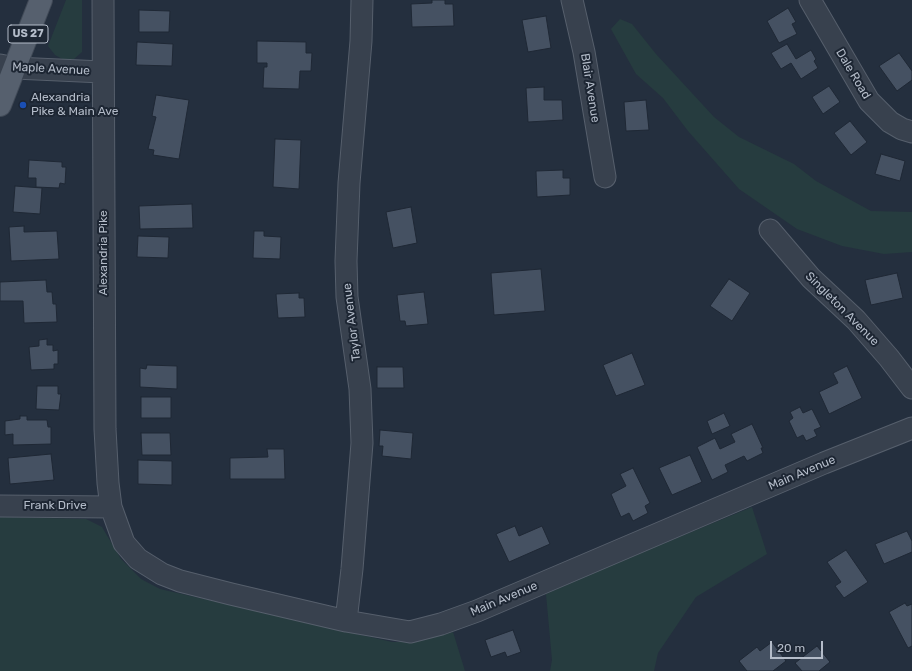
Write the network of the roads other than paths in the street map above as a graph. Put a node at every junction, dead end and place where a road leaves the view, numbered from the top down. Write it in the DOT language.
graph roads {
  1 [pos="40,0"];
  2 [pos="103,0"];
  3 [pos="362,0"];
  4 [pos="572,0"];
  5 [pos="810,0"];
  6 [pos="7,66"];
  7 [pos="102,72"];
  8 [pos="0,105"];
  9 [pos="912,132"];
  10 [pos="605,177"];
  11 [pos="770,230"];
  12 [pos="912,388"];
  13 [pos="912,428"];
  14 [pos="0,506"];
  15 [pos="111,507"];
  16 [pos="346,620"];
  1 -- 6 [label="main road, US 27"];
  2 -- 7 [label="street, Alexandria Pike"];
  3 -- 16 [label="street, Taylor Avenue"];
  4 -- 10 [label="street, Blair Avenue"];
  5 -- 9 [label="street, Dale Road"];
  6 -- 7 [label="street, Maple Avenue"];
  6 -- 8 [label="main road, US 27"];
  7 -- 15 [label="street, Alexandria Pike"];
  11 -- 12 [label="street, Singleton Avenue"];
  13 -- 16 [label="street, Main Avenue"];
  14 -- 15 [label="street, Frank Drive"];
  15 -- 16 [label="street, Main Avenue"];
}
